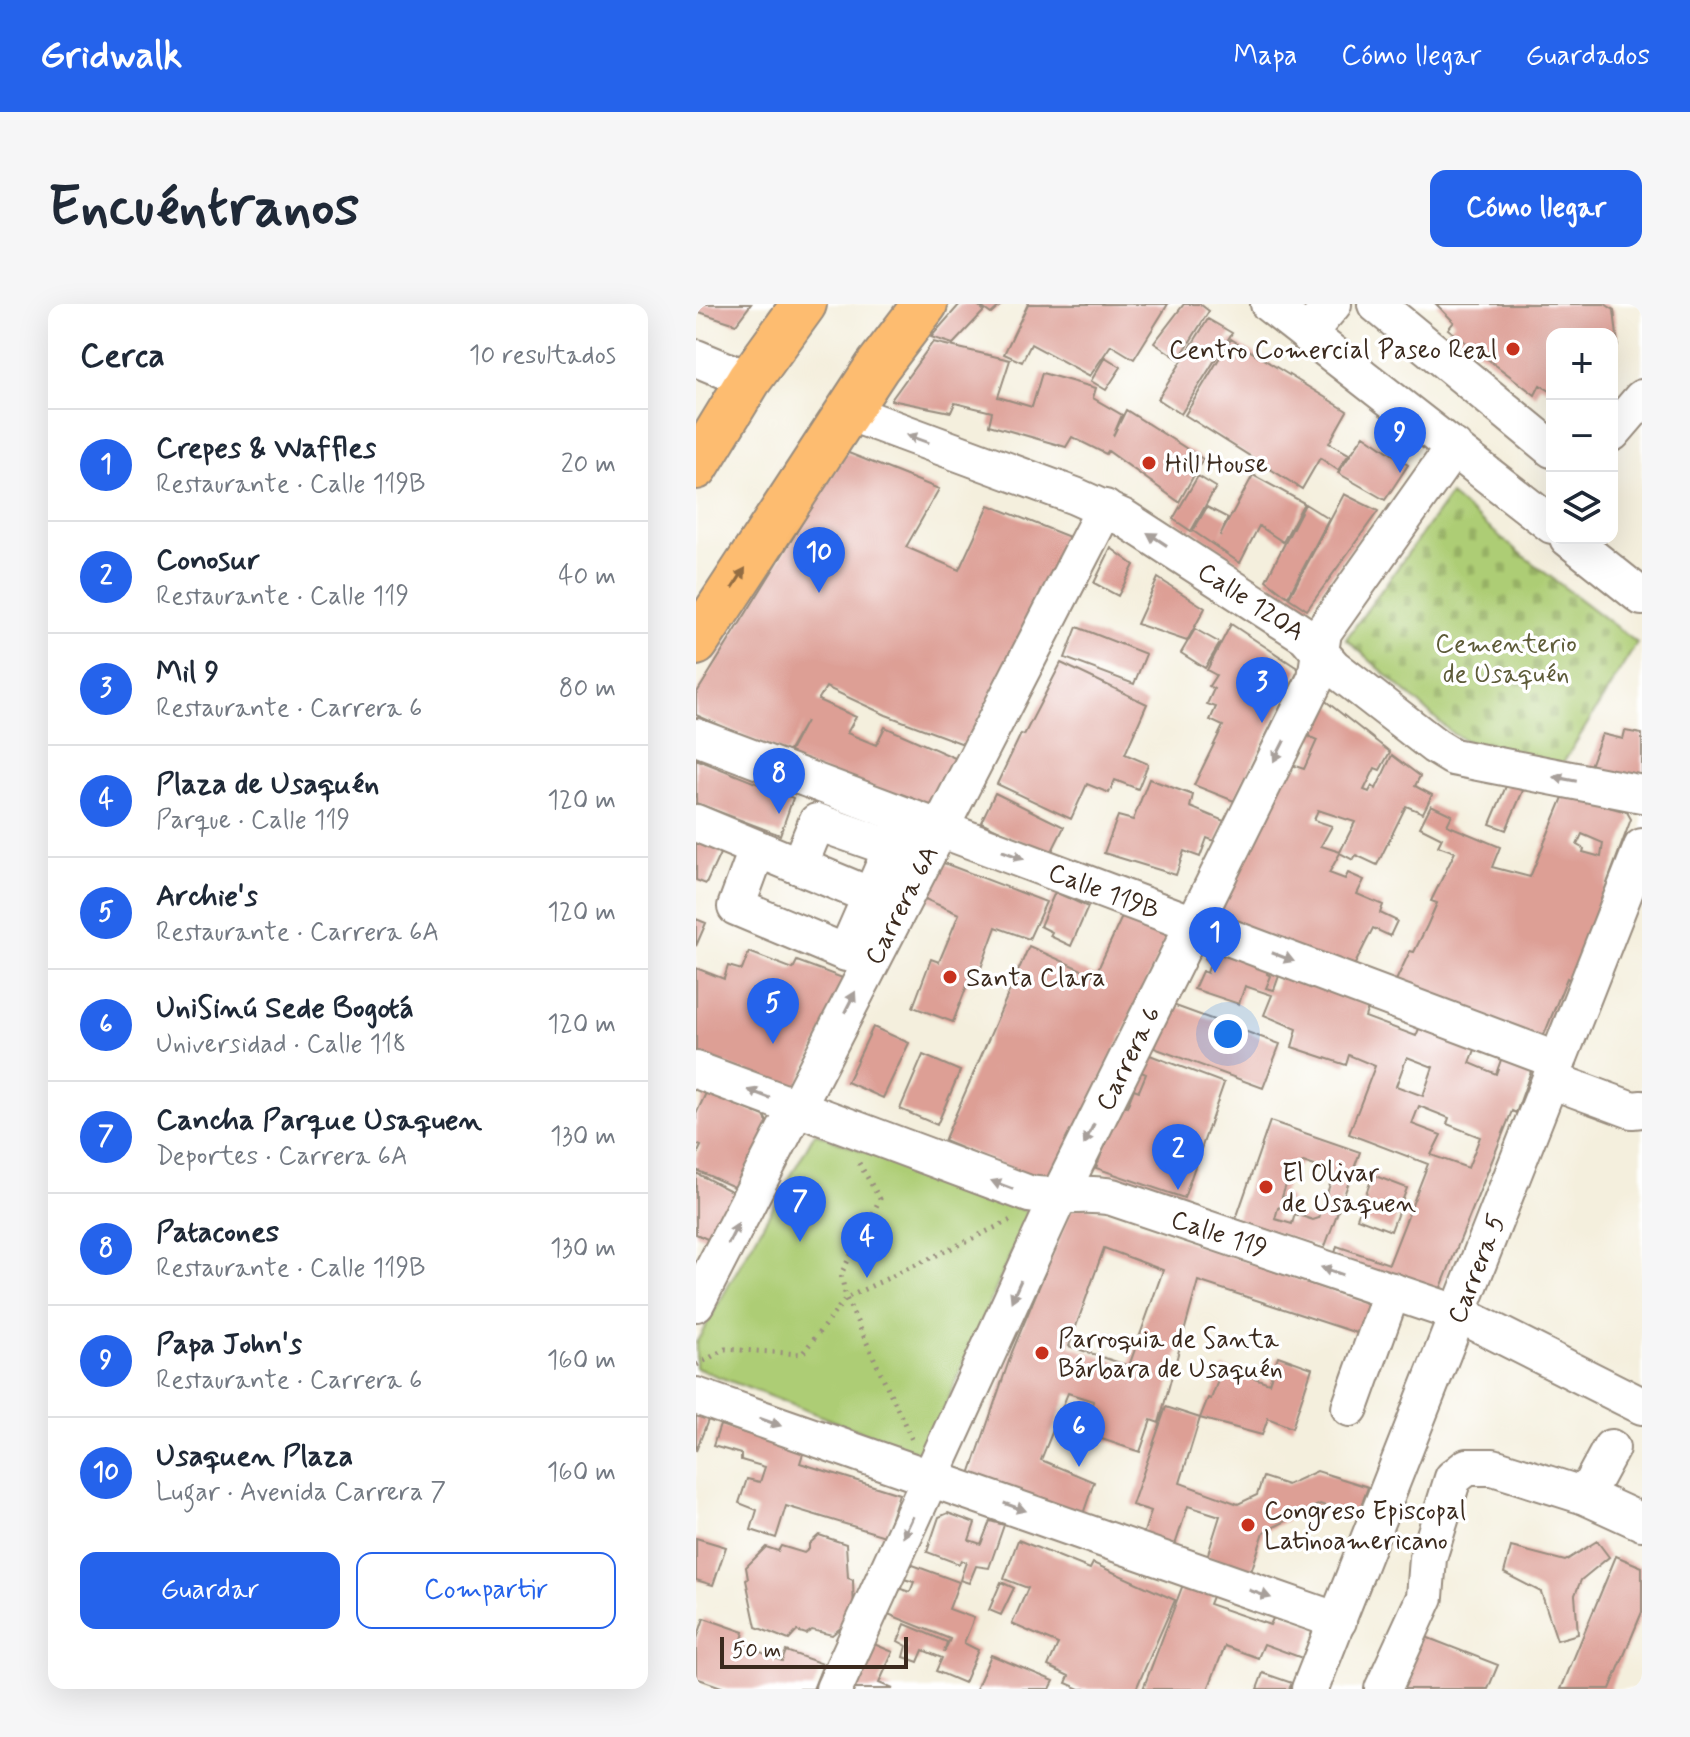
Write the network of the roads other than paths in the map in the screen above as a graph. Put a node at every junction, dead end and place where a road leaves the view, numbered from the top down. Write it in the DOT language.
graph roads {
  1 [pos="804,304"];
  2 [pos="925,304"];
  3 [pos="1269,304"];
  4 [pos="1333,304"];
  5 [pos="1376,304"];
  6 [pos="1307,334"];
  7 [pos="696,358"];
  8 [pos="749,380"];
  9 [pos="1642,398"];
  10 [pos="848,412"];
  11 [pos="1618,426"];
  12 [pos="1546,444"];
  13 [pos="1454,447"];
  14 [pos="696,467"];
  15 [pos="1105,508"];
  16 [pos="1546,520"];
  17 [pos="1576,544"];
  18 [pos="1642,597"];
  19 [pos="696,643"];
  20 [pos="1321,654"];
  21 [pos="696,737"];
  22 [pos="1642,794"];
  23 [pos="906,816"];
  24 [pos="696,823"];
  25 [pos="941,827"];
  26 [pos="1642,847"];
  27 [pos="891,848"];
  28 [pos="757,850"];
  29 [pos="799,866"];
  30 [pos="871,896"];
  31 [pos="1193,923"];
  32 [pos="858,959"];
  33 [pos="1555,1069"];
  34 [pos="696,1070"];
  35 [pos="1642,1100"];
  36 [pos="796,1108"];
  37 [pos="1642,1109"];
  38 [pos="1060,1194"];
  39 [pos="1392,1291"];
  40 [pos="696,1303"];
  41 [pos="1459,1314"];
  42 [pos="696,1396"];
  43 [pos="1642,1406"];
  44 [pos="1350,1408"];
  45 [pos="1611,1448"];
  46 [pos="923,1462"];
  47 [pos="1585,1496"];
  48 [pos="1642,1521"];
  49 [pos="1338,1621"];
  50 [pos="834,1689"];
  51 [pos="1310,1689"];
  52 [pos="1383,1689"];
  1 -- 8 [label="main road"];
  2 -- 10 [label="main road"];
  3 -- 6 [label="street"];
  4 -- 6 [label="street"];
  5 -- 12 [label="street"];
  6 -- 13 [label="street"];
  7 -- 8 [label="street"];
  8 -- 14 [label="main road"];
  9 -- 11 [label="street"];
  15 -- 10 [label="street, Calle 120A, one-way"];
  19 -- 10 [label="main road, one-way"];
  13 -- 16 [label="street"];
  13 -- 20 [label="street, Carrera 6"];
  20 -- 15 [label="street, Calle 120A, one-way"];
  15 -- 25 [label="street, Carrera 6A"];
  17 -- 18 [label="street"];
  22 -- 20 [label="street, Calle 120A, one-way"];
  20 -- 31 [label="street, Carrera 6, one-way"];
  21 -- 23 [label="street, Calle 119B"];
  23 -- 25 [label="street, Calle 119B"];
  23 -- 27 [label="street"];
  24 -- 28 [label="street"];
  25 -- 31 [label="street, Calle 119B, one-way"];
  25 -- 32 [label="street, Carrera 6A"];
  26 -- 33 [label="street, Carrera 5"];
  27 -- 29 [label="street"];
  27 -- 30 [label="street"];
  28 -- 29 [label="street"];
  28 -- 32 [label="street"];
  29 -- 30 [label="street"];
  30 -- 32 [label="street"];
  31 -- 33 [label="street, Calle 119B, one-way"];
  31 -- 38 [label="street, Carrera 6, one-way"];
  36 -- 32 [label="street, Carrera 6A, one-way"];
  33 -- 35 [label="street"];
  33 -- 37 [label="street"];
  33 -- 41 [label="street, Carrera 5"];
  36 -- 34 [label="street, Calle 119, one-way"];
  38 -- 36 [label="street, Calle 119, one-way"];
  40 -- 36 [label="street, Carrera 6A, one-way"];
  39 -- 38 [label="street, Calle 119, one-way"];
  38 -- 46 [label="street, Carrera 6, one-way"];
  39 -- 41 [label="street, Calle 119"];
  39 -- 44 [label="street"];
  41 -- 43 [label="street, Calle 119"];
  41 -- 49 [label="street, Carrera 5"];
  42 -- 46 [label="street, one-way"];
  45 -- 47 [label="street"];
  46 -- 49 [label="street, one-way"];
  46 -- 50 [label="street, Carrera 6, one-way"];
  47 -- 48 [label="street"];
  47 -- 52 [label="street"];
  49 -- 51 [label="street, Carrera 5"];
}
